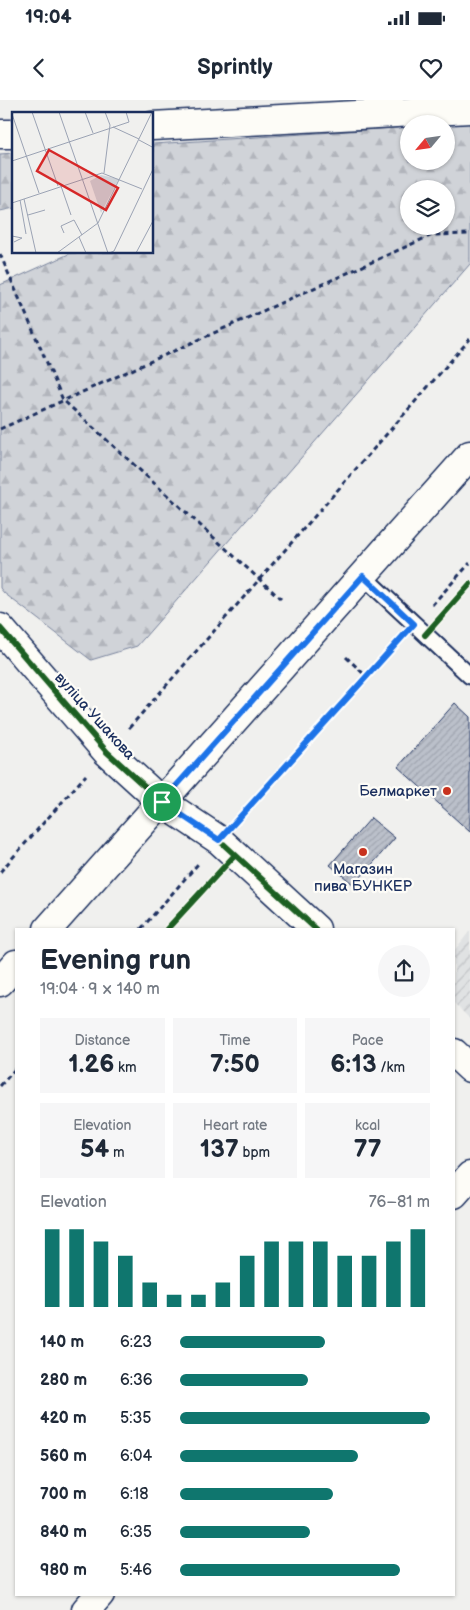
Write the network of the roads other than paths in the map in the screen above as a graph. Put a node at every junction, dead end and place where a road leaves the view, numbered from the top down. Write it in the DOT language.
graph roads {
  1 [pos="470,109"];
  2 [pos="154,126"];
  3 [pos="470,455"];
  4 [pos="363,576"];
  5 [pos="0,628"];
  6 [pos="470,676"];
  7 [pos="162,802"];
  8 [pos="49,928"];
  9 [pos="315,928"];
  10 [pos="15,965"];
  11 [pos="0,982"];
  12 [pos="455,1054"];
  13 [pos="470,1068"];
  14 [pos="470,1176"];
  15 [pos="455,1193"];
  16 [pos="98,1596"];
  17 [pos="86,1610"];
  1 -- 2 [label="main road"];
  3 -- 4 [label="main road"];
  4 -- 6 [label="lane"];
  4 -- 7 [label="main road"];
  5 -- 7 [label="main road, вуліца Ушакова"];
  7 -- 8 [label="main road"];
  7 -- 9 [label="main road, вуліца Ушакова"];
  10 -- 11 [label="main road"];
  12 -- 13 [label="main road"];
  14 -- 15 [label="main road"];
  16 -- 17 [label="main road"];
}
